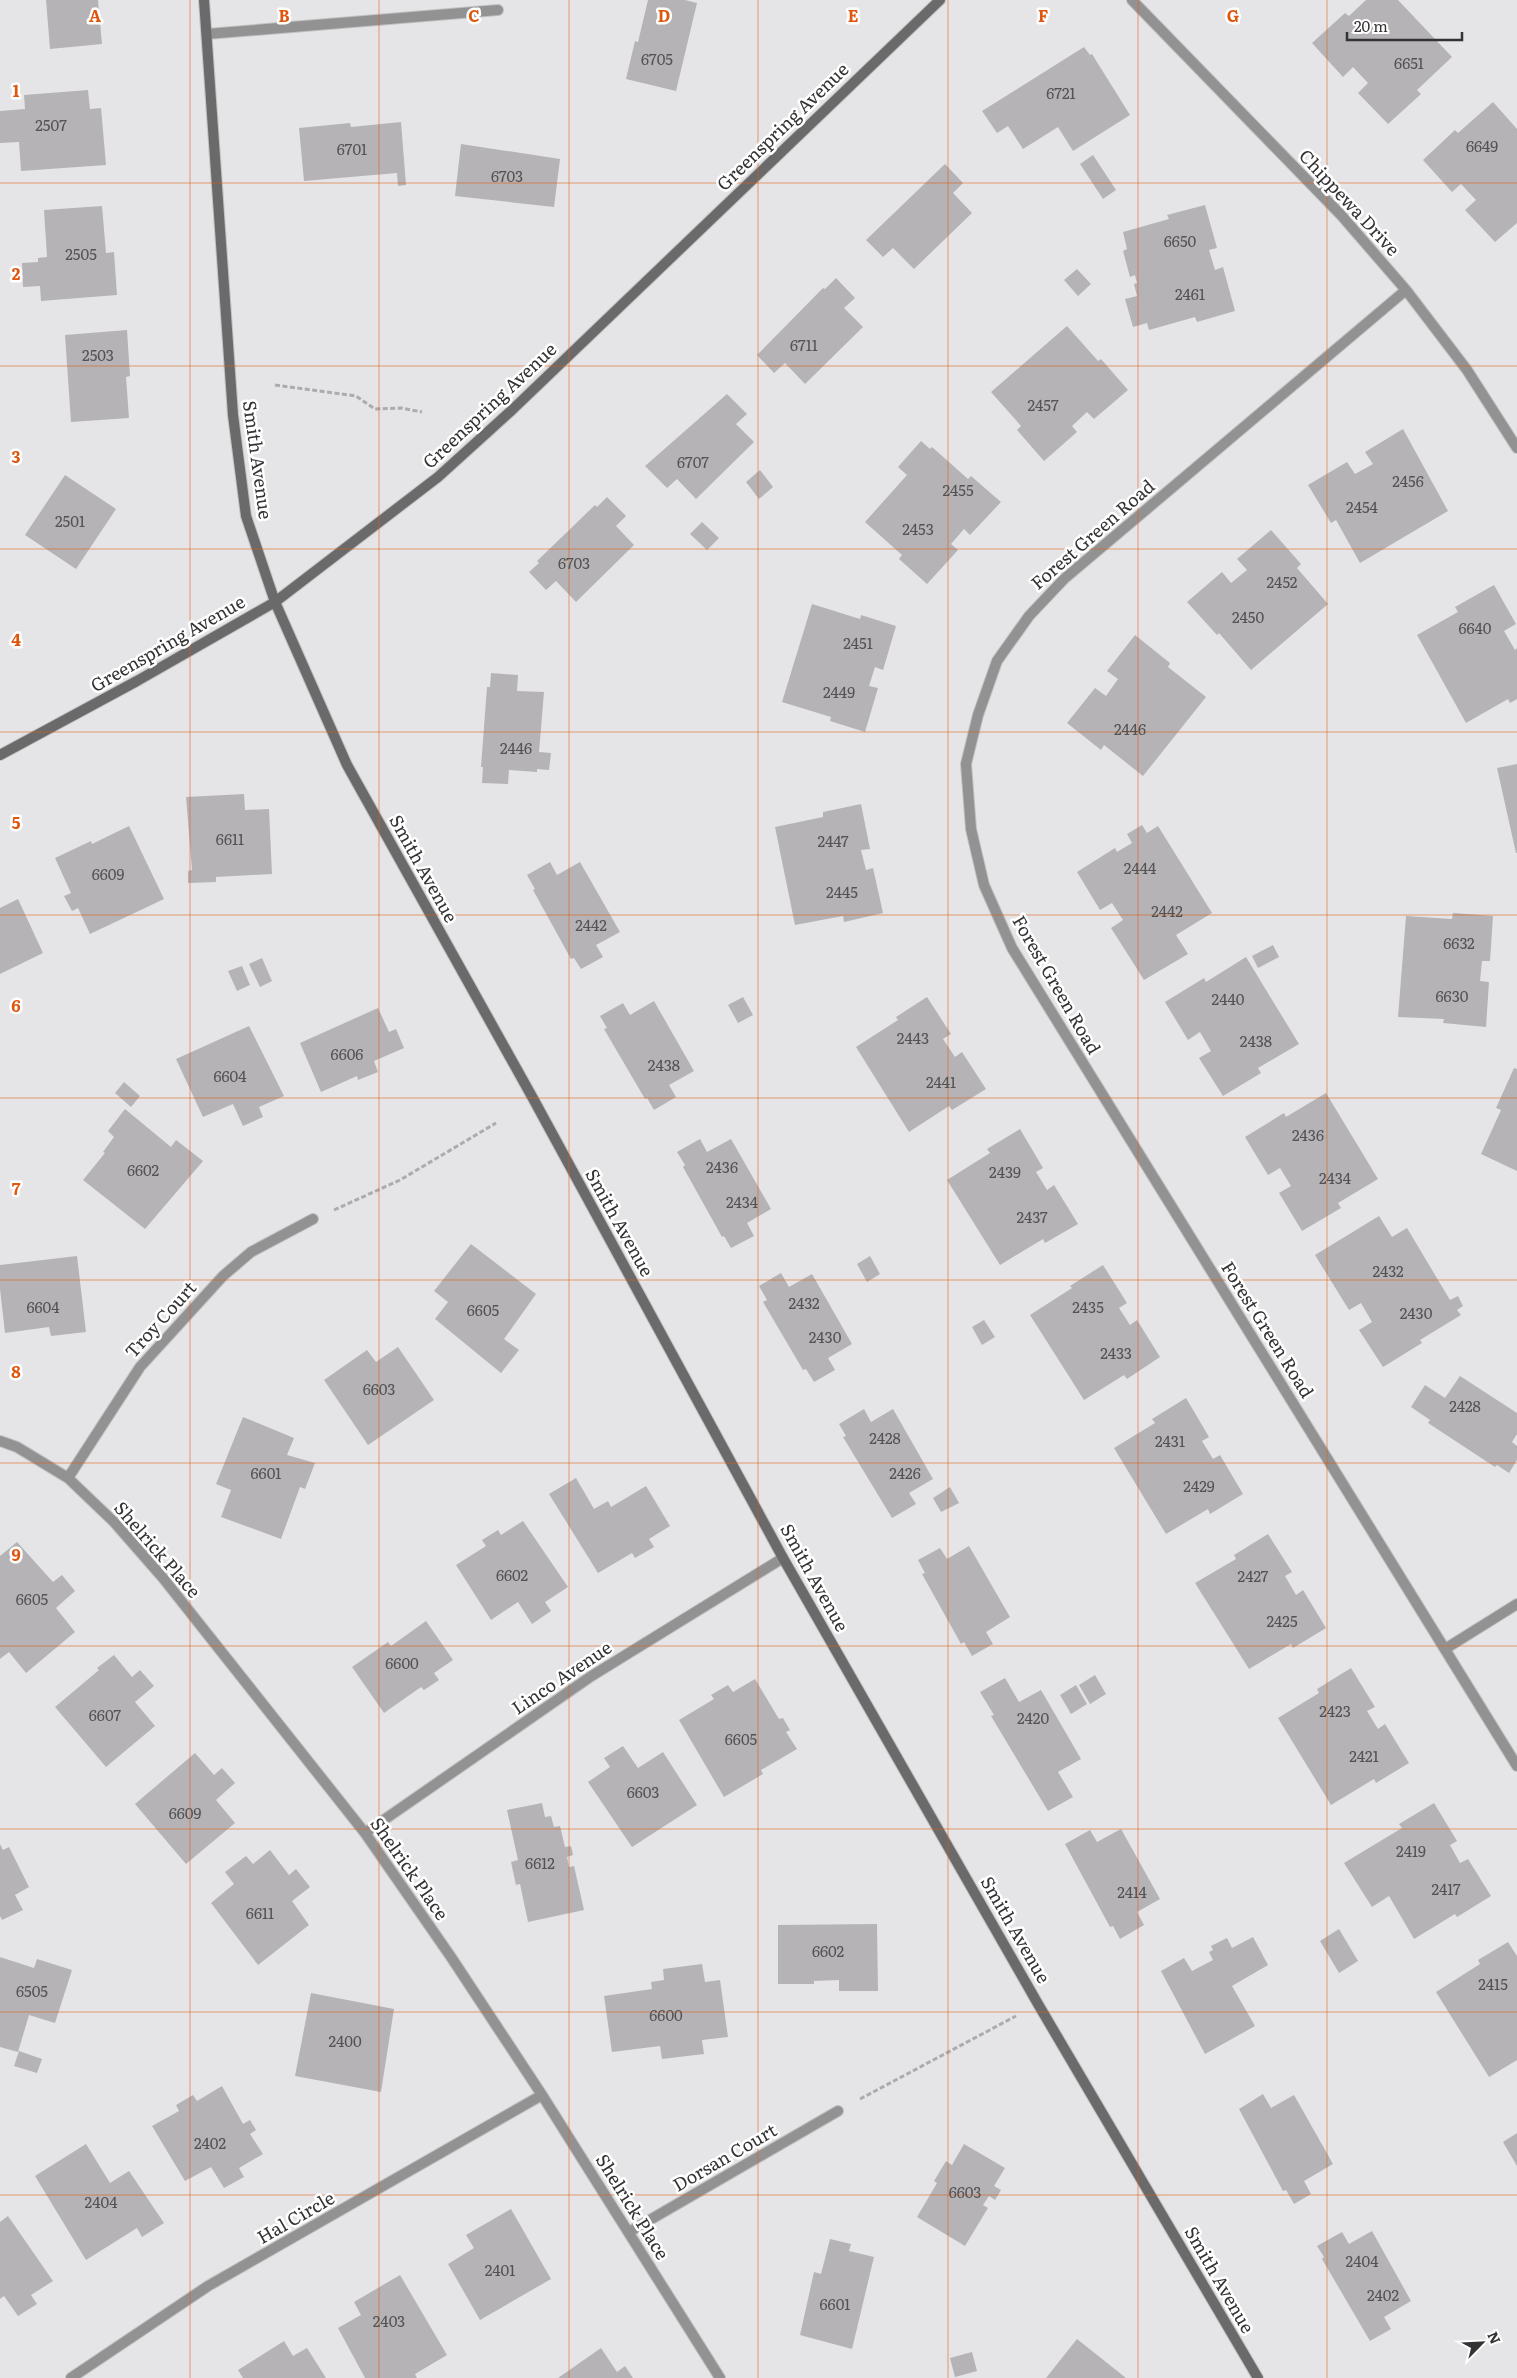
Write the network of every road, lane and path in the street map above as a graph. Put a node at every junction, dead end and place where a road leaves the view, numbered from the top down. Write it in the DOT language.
graph roads {
  1 [pos="204,0"];
  2 [pos="940,0"];
  3 [pos="1132,0"];
  4 [pos="498,10"];
  5 [pos="207,34"];
  6 [pos="1406,290"];
  7 [pos="275,385"];
  8 [pos="422,412"];
  9 [pos="1517,448"];
  10 [pos="275,602"];
  11 [pos="0,755"];
  12 [pos="496,1123"];
  13 [pos="313,1219"];
  14 [pos="0,1441"];
  15 [pos="68,1478"];
  16 [pos="783,1558"];
  17 [pos="1517,1604"];
  18 [pos="1445,1649"];
  19 [pos="1517,1766"];
  20 [pos="365,1833"];
  21 [pos="1038,2004"];
  22 [pos="542,2095"];
  23 [pos="838,2111"];
  24 [pos="629,2232"];
  25 [pos="71,2378"];
  26 [pos="720,2378"];
  27 [pos="1258,2378"];
  1 -- 5 [label="main road, Smith Avenue"];
  2 -- 10 [label="main road, Greenspring Avenue"];
  3 -- 6 [label="street, Chippewa Drive"];
  4 -- 5 [label="street"];
  5 -- 10 [label="main road, Smith Avenue"];
  6 -- 9 [label="street, Chippewa Drive"];
  6 -- 18 [label="street, Forest Green Road"];
  7 -- 8 [label="path"];
  10 -- 11 [label="main road, Greenspring Avenue"];
  10 -- 16 [label="main road, Smith Avenue"];
  12 -- 13 [label="path"];
  13 -- 15 [label="street, Troy Court"];
  14 -- 15 [label="street, Shelrick Place"];
  15 -- 20 [label="street, Shelrick Place"];
  16 -- 20 [label="street, Linco Avenue"];
  16 -- 21 [label="main road, Smith Avenue"];
  17 -- 18 [label="street"];
  18 -- 19 [label="street, Forest Green Road"];
  20 -- 22 [label="street, Shelrick Place"];
  21 -- 23 [label="path"];
  21 -- 27 [label="main road, Smith Avenue"];
  22 -- 24 [label="street, Shelrick Place"];
  22 -- 25 [label="street, Hal Circle"];
  23 -- 24 [label="street, Dorsan Court"];
  24 -- 26 [label="street, Shelrick Place"];
}
